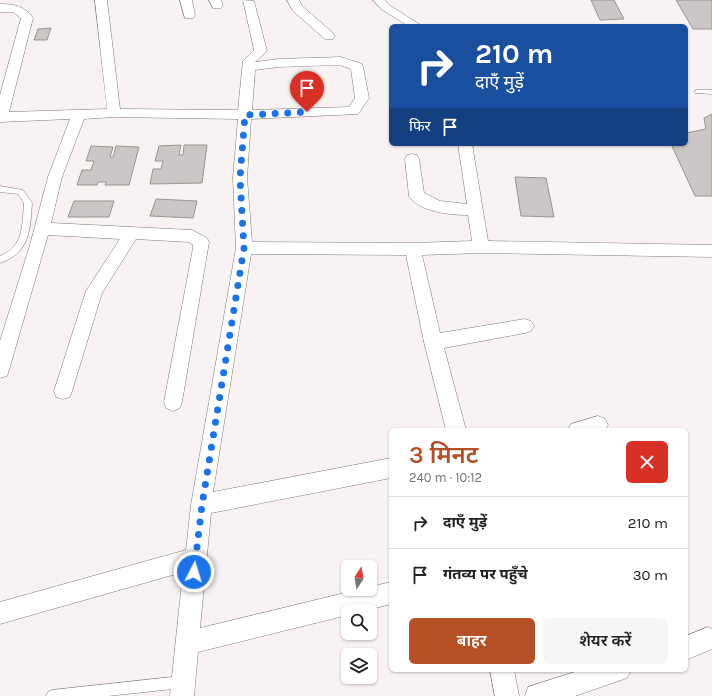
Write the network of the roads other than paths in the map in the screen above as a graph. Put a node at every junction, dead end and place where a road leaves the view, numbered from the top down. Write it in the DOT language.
graph roads {
  1 [pos="101,0"];
  2 [pos="186,0"];
  3 [pos="294,0"];
  4 [pos="369,0"];
  5 [pos="379,0"];
  6 [pos="248,1"];
  7 [pos="0,8"];
  8 [pos="388,9"];
  9 [pos="189,15"];
  10 [pos="413,24"];
  11 [pos="329,36"];
  12 [pos="249,67"];
  13 [pos="697,92"];
  14 [pos="712,92"];
  15 [pos="114,113"];
  16 [pos="79,114"];
  17 [pos="245,115"];
  18 [pos="1,117"];
  19 [pos="465,146"];
  20 [pos="412,159"];
  21 [pos="0,189"];
  22 [pos="475,210"];
  23 [pos="42,229"];
  24 [pos="132,233"];
  25 [pos="481,247"];
  26 [pos="244,248"];
  27 [pos="413,249"];
  28 [pos="712,251"];
  29 [pos="0,260"];
  30 [pos="525,326"];
  31 [pos="433,342"];
  32 [pos="0,370"];
  33 [pos="63,391"];
  34 [pos="173,402"];
  35 [pos="598,426"];
  36 [pos="455,428"];
  37 [pos="588,428"];
  38 [pos="389,468"];
  39 [pos="202,505"];
  40 [pos="195,558"];
  41 [pos="389,593"];
  42 [pos="0,612"];
  43 [pos="708,639"];
  44 [pos="188,643"];
  45 [pos="688,647"];
  46 [pos="502,672"];
  47 [pos="614,672"];
  48 [pos="182,689"];
  49 [pos="98,693"];
  50 [pos="52,696"];
  51 [pos="507,696"];
  52 [pos="537,696"];
  1 -- 15 [label="street"];
  2 -- 9 [label="street"];
  3 -- 11 [label="street"];
  4 -- 8 [label="street"];
  5 -- 8 [label="street"];
  6 -- 12 [label="street"];
  7 -- 18 [label="street"];
  8 -- 10 [label="street"];
  12 -- 17 [label="street"];
  12 -- 17 [label="street"];
  13 -- 14 [label="lane"];
  15 -- 16 [label="street"];
  15 -- 17 [label="street"];
  16 -- 18 [label="street"];
  16 -- 23 [label="street"];
  17 -- 26 [label="street"];
  19 -- 22 [label="street"];
  20 -- 22 [label="street"];
  21 -- 29 [label="lane"];
  22 -- 25 [label="street"];
  23 -- 24 [label="street"];
  23 -- 32 [label="street"];
  24 -- 33 [label="street"];
  24 -- 34 [label="street"];
  25 -- 27 [label="street"];
  25 -- 28 [label="street"];
  26 -- 27 [label="street"];
  26 -- 39 [label="street"];
  27 -- 31 [label="street"];
  30 -- 31 [label="street"];
  31 -- 36 [label="street"];
  35 -- 37 [label="street"];
  38 -- 39 [label="street"];
  39 -- 40 [label="street"];
  40 -- 42 [label="street"];
  40 -- 44 [label="street"];
  41 -- 44 [label="street"];
  43 -- 45 [label="street"];
  44 -- 48 [label="street"];
  46 -- 51 [label="street"];
  47 -- 52 [label="street"];
  48 -- 49 [label="lane"];
  49 -- 50 [label="lane"];
}
